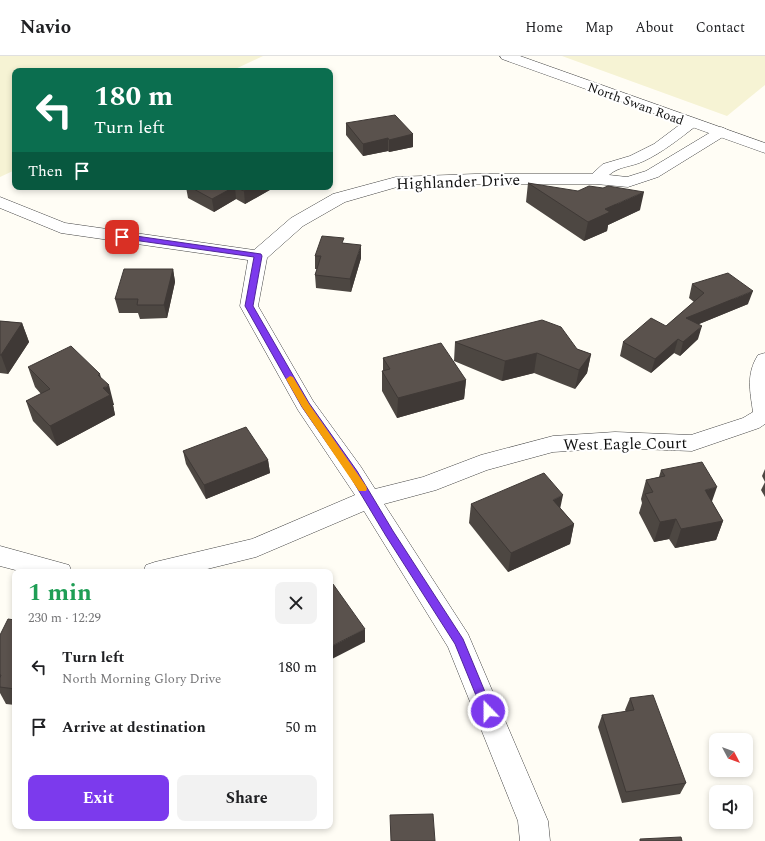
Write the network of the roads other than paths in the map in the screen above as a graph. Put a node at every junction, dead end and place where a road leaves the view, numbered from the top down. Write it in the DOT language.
graph roads {
  1 [pos="507,56"];
  2 [pos="690,122"];
  3 [pos="721,132"];
  4 [pos="765,148"];
  5 [pos="596,179"];
  6 [pos="0,202"];
  7 [pos="258,256"];
  8 [pos="765,360"];
  9 [pos="765,414"];
  10 [pos="369,499"];
  11 [pos="0,556"];
  12 [pos="49,569"];
  13 [pos="167,569"];
  14 [pos="535,841"];
  1 -- 2 [label="street, North Swan Road"];
  2 -- 3 [label="street, North Swan Road"];
  2 -- 5 [label="street"];
  3 -- 4 [label="street, North Swan Road"];
  3 -- 5 [label="street, Highlander Drive"];
  5 -- 7 [label="street, Highlander Drive"];
  6 -- 7 [label="street"];
  7 -- 10 [label="street"];
  8 -- 9 [label="street, West Eagle Court"];
  9 -- 10 [label="street, West Eagle Court"];
  10 -- 13 [label="street, West Eagle Court"];
  10 -- 14 [label="street"];
  11 -- 12 [label="street"];
}
